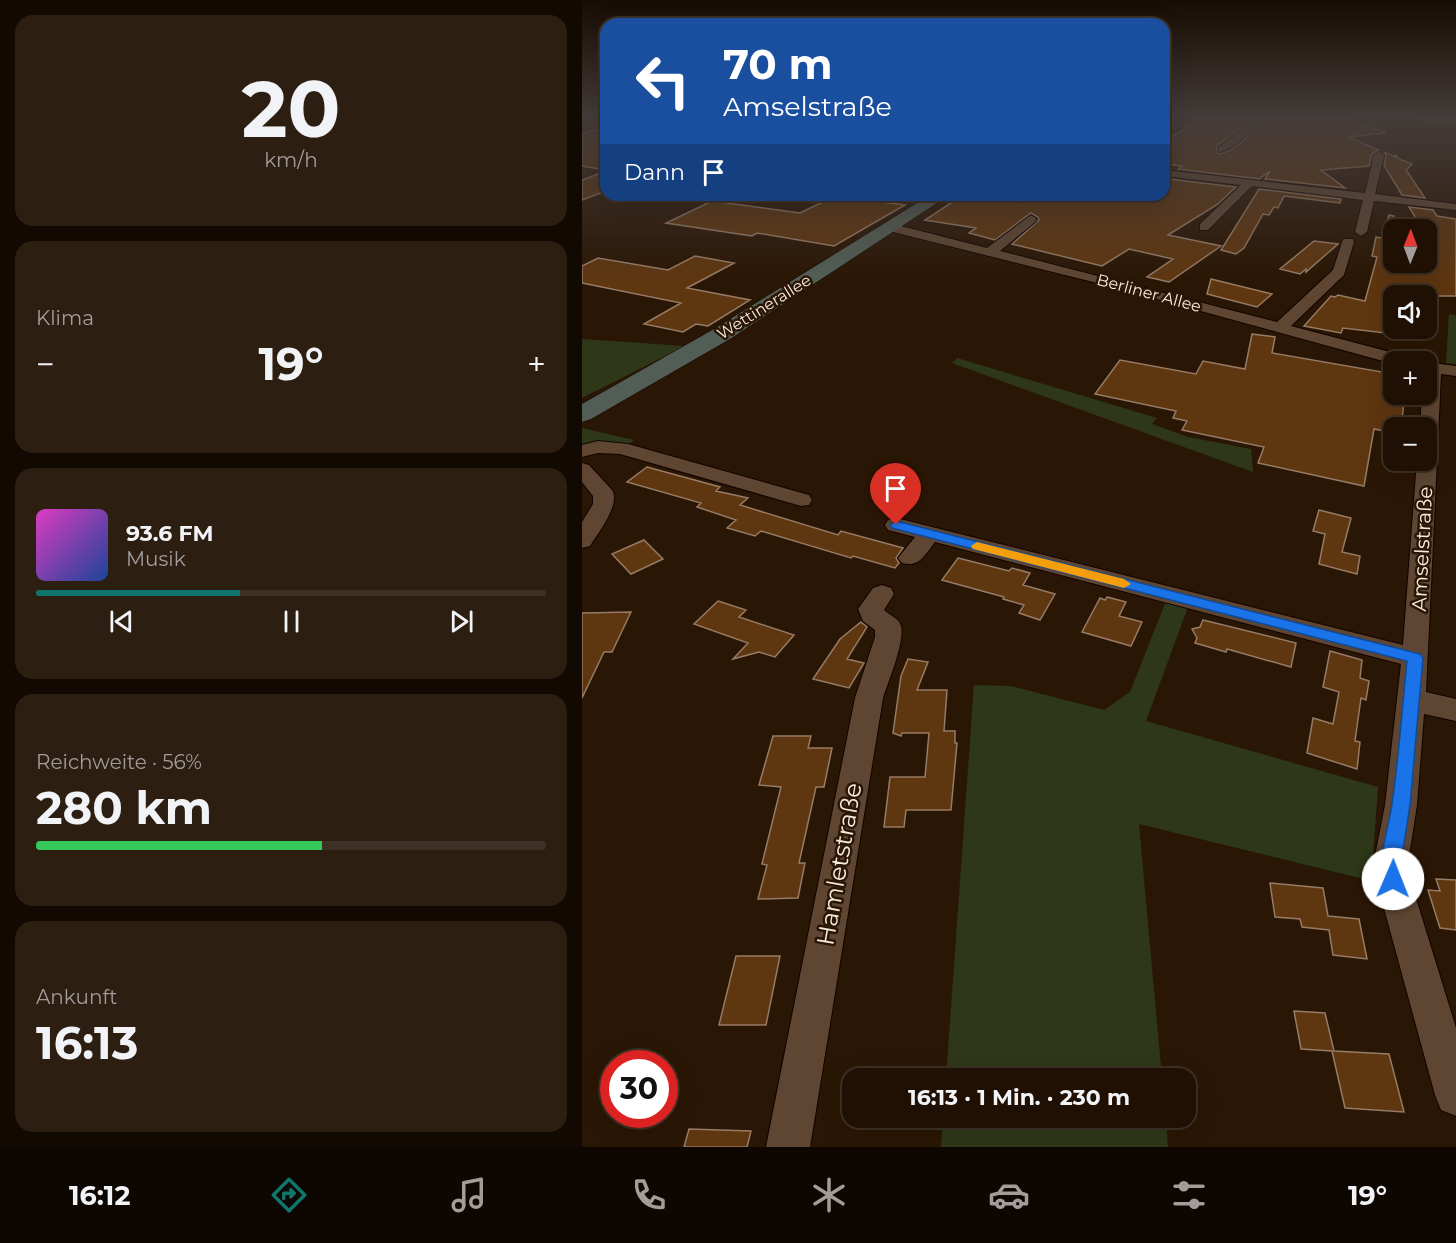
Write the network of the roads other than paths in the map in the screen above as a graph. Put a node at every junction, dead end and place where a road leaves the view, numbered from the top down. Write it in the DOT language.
graph roads {
  1 [pos="1375,173"];
  2 [pos="1170,174"];
  3 [pos="1250,183"];
  4 [pos="1369,196"];
  5 [pos="931,201"];
  6 [pos="1456,207"];
  7 [pos="1031,219"];
  8 [pos="889,227"];
  9 [pos="1204,227"];
  10 [pos="1361,232"];
  11 [pos="1348,242"];
  12 [pos="990,252"];
  13 [pos="1280,328"];
  14 [pos="1383,355"];
  15 [pos="1429,405"];
  16 [pos="582,414"];
  17 [pos="582,451"];
  18 [pos="582,469"];
  19 [pos="801,500"];
  20 [pos="896,525"];
  21 [pos="930,534"];
  22 [pos="582,541"];
  23 [pos="910,558"];
  24 [pos="882,594"];
  25 [pos="1415,658"];
  26 [pos="1412,700"];
  27 [pos="1456,710"];
  28 [pos="1456,1095"];
  29 [pos="788,1147"];
  1 -- 4 [label="street"];
  2 -- 3 [label="street"];
  3 -- 4 [label="street"];
  3 -- 9 [label="street"];
  4 -- 6 [label="street"];
  4 -- 10 [label="street"];
  5 -- 8 [label="street, Wettinerallee"];
  7 -- 12 [label="street"];
  8 -- 12 [label="street, Berliner Allee"];
  8 -- 16 [label="street, Wettinerallee"];
  11 -- 13 [label="street"];
  12 -- 13 [label="street, Berliner Allee"];
  13 -- 14 [label="street, Berliner Allee"];
  15 -- 25 [label="street, Amselstraße"];
  17 -- 19 [label="street"];
  18 -- 22 [label="street"];
  20 -- 21 [label="street"];
  21 -- 23 [label="street"];
  21 -- 25 [label="street"];
  24 -- 29 [label="street, Hamletstraße"];
  25 -- 26 [label="street, Amselstraße"];
  26 -- 27 [label="street"];
  26 -- 28 [label="street, Amselstraße"];
}
